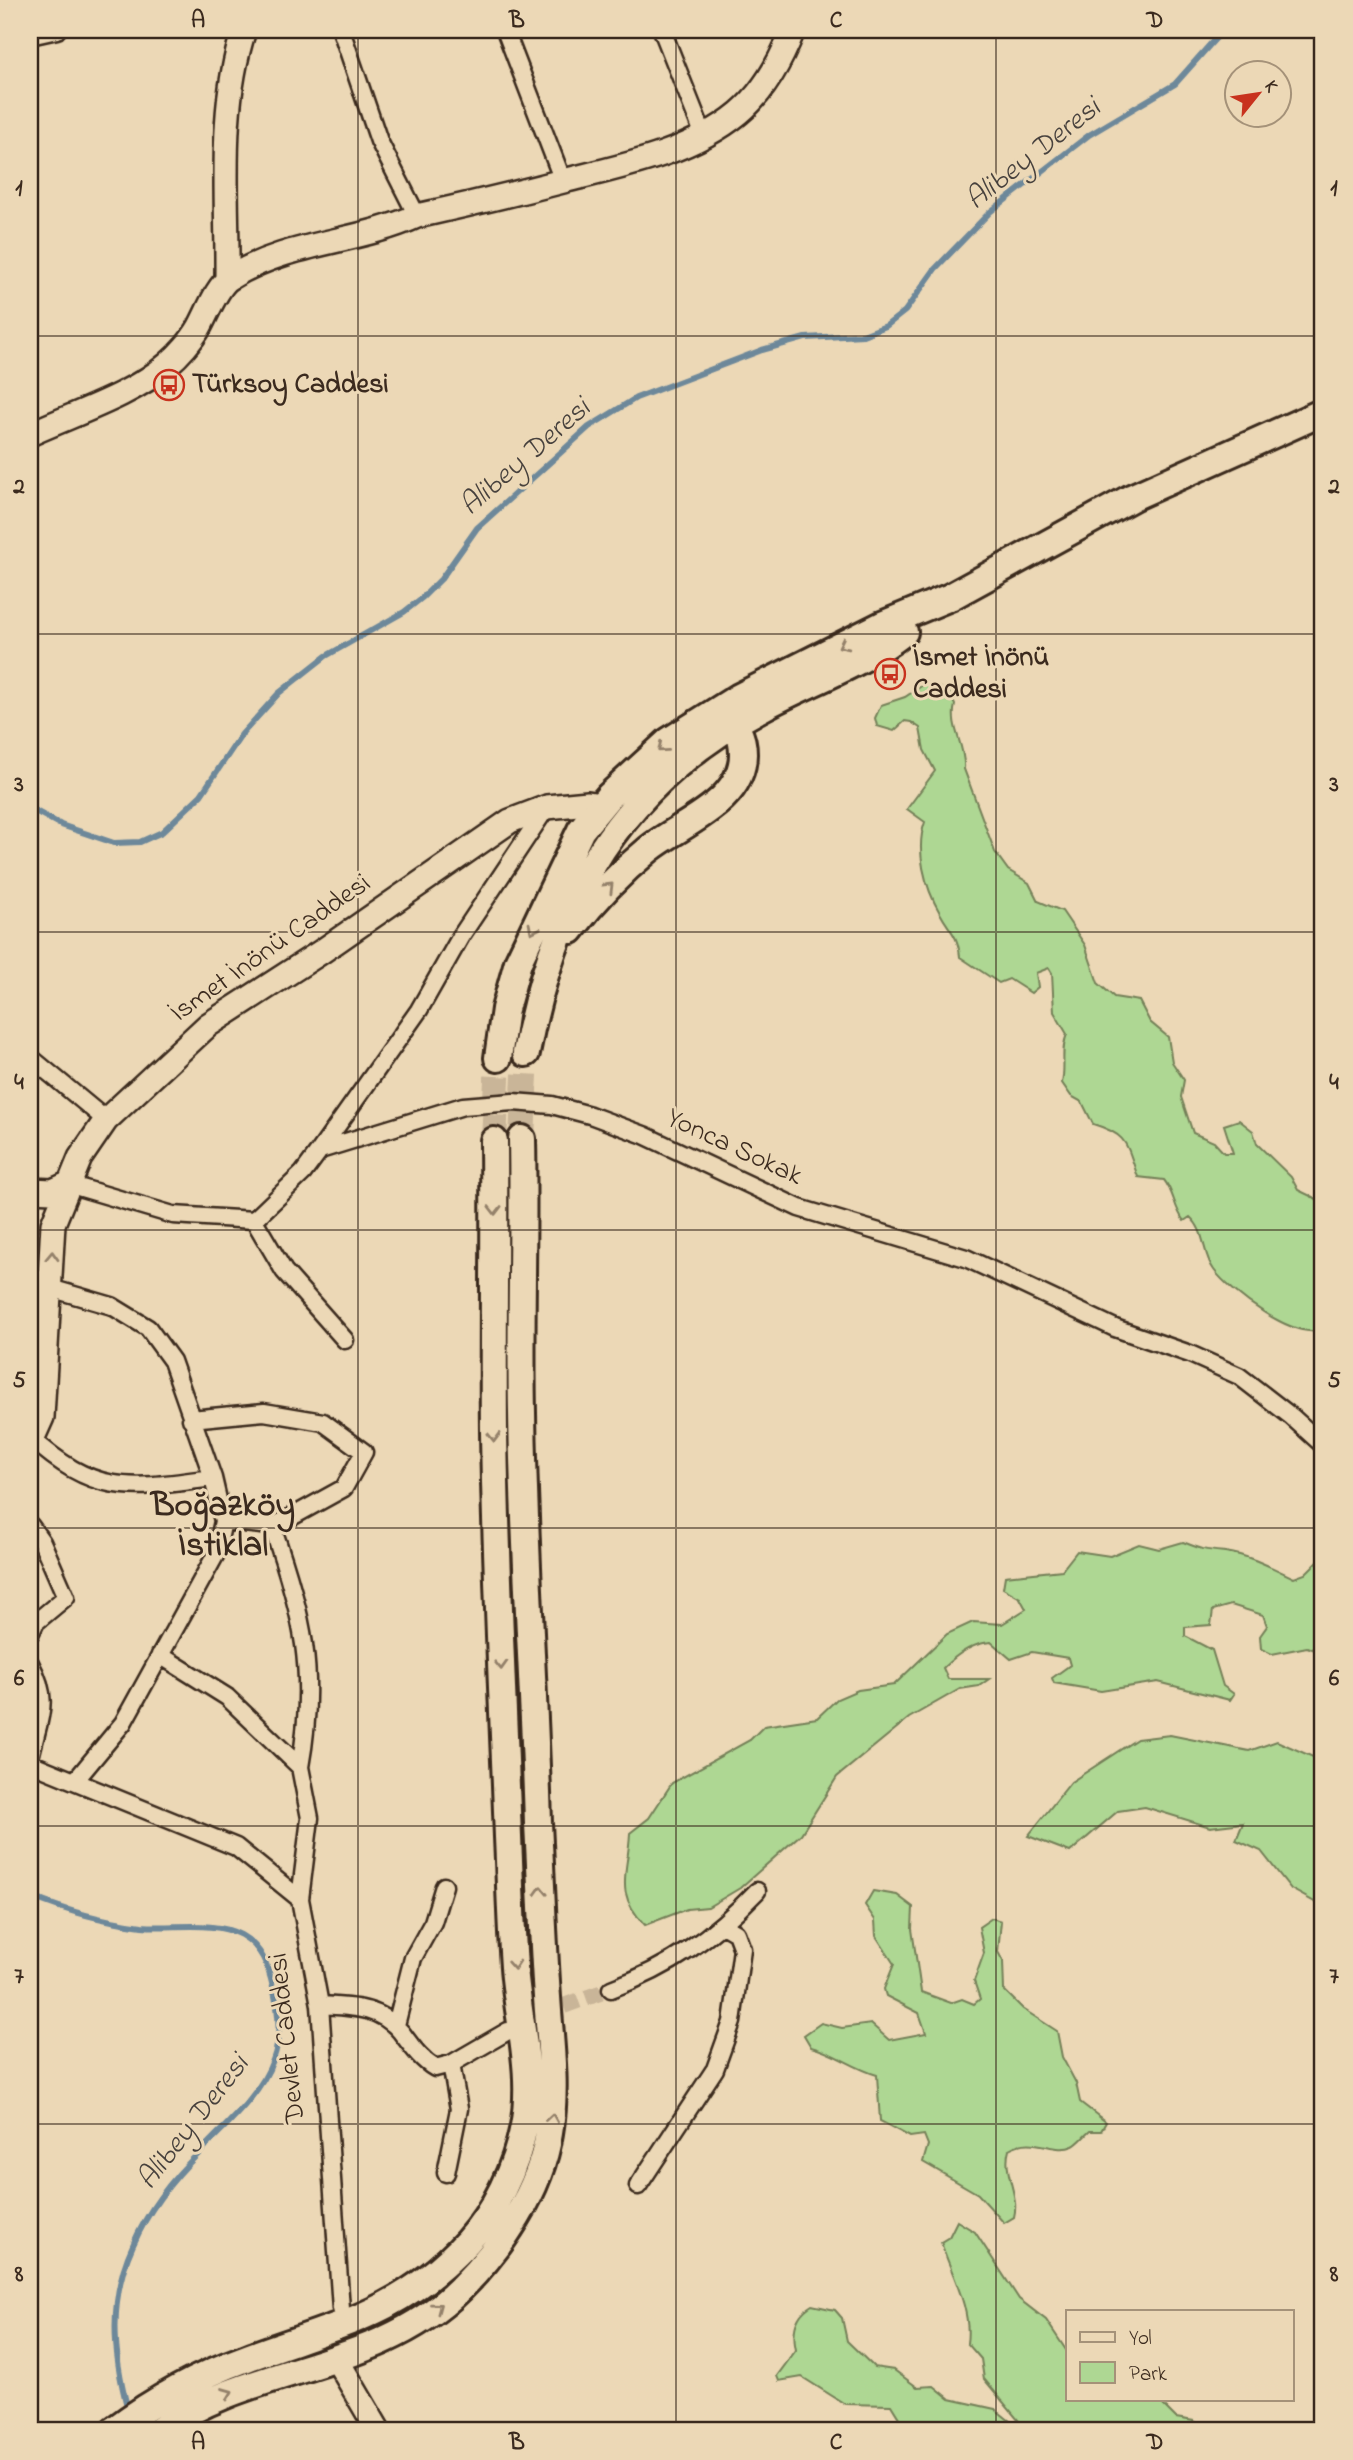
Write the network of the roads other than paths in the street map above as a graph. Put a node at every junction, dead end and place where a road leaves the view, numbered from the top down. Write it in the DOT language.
graph roads {
  1 [pos="57,30"];
  2 [pos="244,30"];
  3 [pos="341,30"];
  4 [pos="505,30"];
  5 [pos="662,30"];
  6 [pos="793,30"];
  7 [pos="35,33"];
  8 [pos="704,136"];
  9 [pos="563,181"];
  10 [pos="416,216"];
  11 [pos="227,279"];
  12 [pos="1323,412"];
  13 [pos="30,434"];
  14 [pos="727,717"];
  15 [pos="601,805"];
  16 [pos="547,807"];
  17 [pos="629,813"];
  18 [pos="550,958"];
  19 [pos="526,1053"];
  20 [pos="30,1057"];
  21 [pos="498,1058"];
  22 [pos="106,1120"];
  23 [pos="522,1139"];
  24 [pos="494,1142"];
  25 [pos="320,1150"];
  26 [pos="68,1184"];
  27 [pos="30,1192"];
  28 [pos="254,1220"];
  29 [pos="53,1224"];
  30 [pos="50,1288"];
  31 [pos="345,1340"];
  32 [pos="191,1419"];
  33 [pos="31,1441"];
  34 [pos="1323,1445"];
  35 [pos="213,1478"];
  36 [pos="223,1521"];
  37 [pos="30,1525"];
  38 [pos="272,1525"];
  39 [pos="30,1633"];
  40 [pos="160,1655"];
  41 [pos="30,1663"];
  42 [pos="30,1760"];
  43 [pos="300,1767"];
  44 [pos="75,1781"];
  45 [pos="444,1886"];
  46 [pos="757,1891"];
  47 [pos="300,1899"];
  48 [pos="724,1926"];
  49 [pos="611,1989"];
  50 [pos="320,2005"];
  51 [pos="396,2025"];
  52 [pos="508,2031"];
  53 [pos="451,2064"];
  54 [pos="446,2172"];
  55 [pos="638,2186"];
  56 [pos="341,2309"];
  57 [pos="337,2360"];
  58 [pos="164,2428"];
  59 [pos="114,2430"];
  60 [pos="378,2430"];
  1 -- 7 [label="street"];
  2 -- 11 [label="main road"];
  3 -- 10 [label="street"];
  4 -- 9 [label="street"];
  5 -- 8 [label="street"];
  6 -- 8 [label="main road"];
  8 -- 9 [label="main road"];
  9 -- 10 [label="main road"];
  10 -- 11 [label="main road"];
  11 -- 13 [label="main road"];
  12 -- 14 [label="main road"];
  14 -- 15 [label="main road, one-way"];
  14 -- 17 [label="main road"];
  18 -- 14 [label="main road, one-way"];
  15 -- 16 [label="main road, İsmet İnönü Caddesi"];
  15 -- 17 [label="main road"];
  15 -- 21 [label="main road, one-way"];
  16 -- 22 [label="main road, İsmet İnönü Caddesi"];
  16 -- 25 [label="street"];
  17 -- 18 [label="main road"];
  18 -- 19 [label="main road"];
  20 -- 22 [label="street"];
  22 -- 26 [label="main road, İsmet İnönü Caddesi"];
  57 -- 23 [label="main road, one-way"];
  24 -- 59 [label="main road, one-way"];
  25 -- 28 [label="street"];
  25 -- 34 [label="street, Yonca Sokak"];
  26 -- 27 [label="main road"];
  26 -- 28 [label="street"];
  26 -- 29 [label="main road, İsmet İnönü Caddesi"];
  27 -- 29 [label="main road"];
  28 -- 31 [label="street"];
  30 -- 29 [label="main road, İsmet İnönü Caddesi, one-way"];
  30 -- 32 [label="street"];
  30 -- 33 [label="main road, İsmet İnönü Caddesi"];
  32 -- 35 [label="street"];
  32 -- 38 [label="street"];
  33 -- 35 [label="street"];
  35 -- 36 [label="street"];
  36 -- 38 [label="street"];
  36 -- 40 [label="street"];
  37 -- 39 [label="street"];
  38 -- 43 [label="street"];
  40 -- 43 [label="street"];
  40 -- 44 [label="street"];
  41 -- 42 [label="street"];
  42 -- 44 [label="street"];
  43 -- 47 [label="street, Devlet Caddesi"];
  44 -- 47 [label="street"];
  45 -- 51 [label="street"];
  46 -- 48 [label="street"];
  47 -- 50 [label="street, Devlet Caddesi"];
  48 -- 49 [label="street"];
  48 -- 55 [label="street"];
  50 -- 51 [label="street"];
  50 -- 56 [label="street, Devlet Caddesi"];
  51 -- 53 [label="street"];
  52 -- 53 [label="street"];
  53 -- 54 [label="street"];
  58 -- 57 [label="main road, one-way"];
  57 -- 60 [label="main road"];
}
